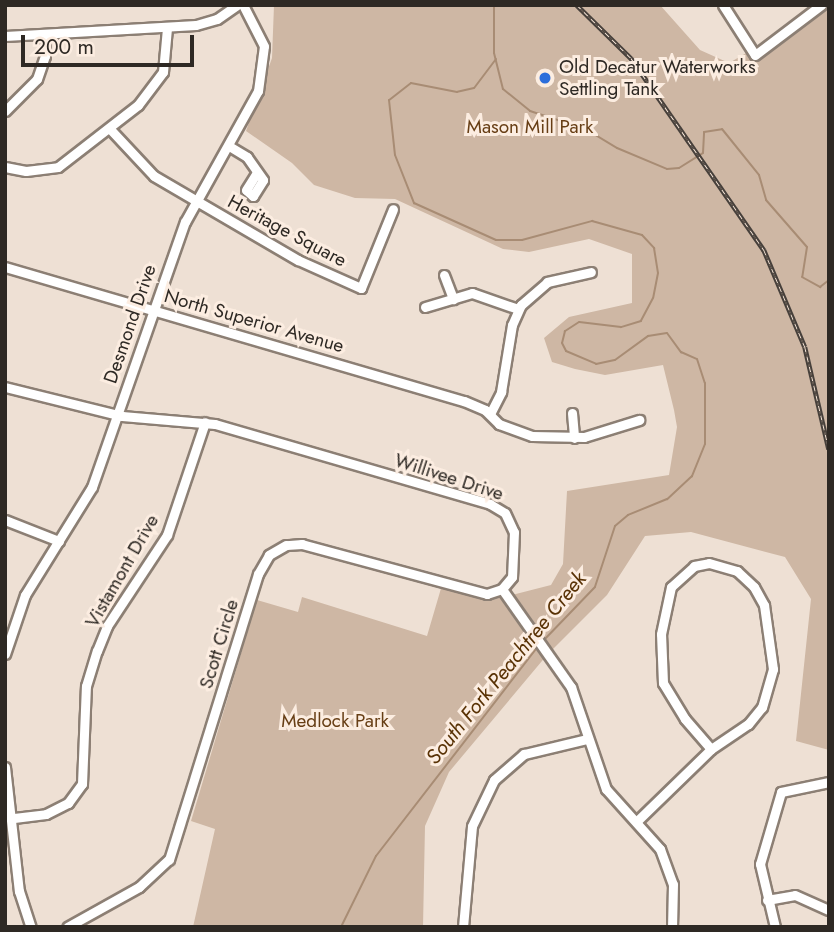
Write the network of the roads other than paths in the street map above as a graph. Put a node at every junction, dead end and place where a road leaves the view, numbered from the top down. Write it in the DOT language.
graph roads {
  1 [pos="237,5"];
  2 [pos="243,5"];
  3 [pos="821,5"];
  4 [pos="725,6"];
  5 [pos="166,28"];
  6 [pos="45,34"];
  7 [pos="5,36"];
  8 [pos="5,111"];
  9 [pos="110,128"];
  10 [pos="229,146"];
  11 [pos="5,167"];
  12 [pos="256,173"];
  13 [pos="197,201"];
  14 [pos="393,209"];
  15 [pos="5,267"];
  16 [pos="591,272"];
  17 [pos="444,275"];
  18 [pos="453,299"];
  19 [pos="425,307"];
  20 [pos="518,309"];
  21 [pos="153,310"];
  22 [pos="5,387"];
  23 [pos="572,413"];
  24 [pos="490,414"];
  25 [pos="117,415"];
  26 [pos="639,420"];
  27 [pos="205,422"];
  28 [pos="574,438"];
  29 [pos="5,520"];
  30 [pos="59,541"];
  31 [pos="502,589"];
  32 [pos="5,654"];
  33 [pos="587,739"];
  34 [pos="711,749"];
  35 [pos="5,767"];
  36 [pos="829,782"];
  37 [pos="13,818"];
  38 [pos="637,821"];
  39 [pos="17,869"];
  40 [pos="5,870"];
  41 [pos="767,900"];
  42 [pos="829,910"];
  43 [pos="31,927"];
  44 [pos="67,927"];
  45 [pos="463,927"];
  46 [pos="672,927"];
  47 [pos="775,927"];
  1 -- 5 [label="street"];
  2 -- 10 [label="street, Desmond Drive"];
  3 -- 4 [label="street"];
  5 -- 6 [label="street"];
  5 -- 9 [label="street"];
  6 -- 7 [label="street"];
  6 -- 8 [label="street"];
  9 -- 11 [label="street"];
  9 -- 13 [label="street"];
  10 -- 12 [label="street"];
  10 -- 13 [label="street, Desmond Drive"];
  13 -- 14 [label="street, Heritage Square"];
  13 -- 21 [label="street, Desmond Drive"];
  15 -- 21 [label="street, North Superior Avenue"];
  16 -- 20 [label="street"];
  17 -- 18 [label="street"];
  18 -- 19 [label="street"];
  18 -- 20 [label="street"];
  20 -- 24 [label="street"];
  21 -- 24 [label="street, North Superior Avenue"];
  21 -- 25 [label="street, Desmond Drive"];
  22 -- 25 [label="street, Willivee Drive"];
  23 -- 28 [label="street"];
  24 -- 28 [label="street, North Superior Avenue"];
  25 -- 27 [label="street, Willivee Drive"];
  25 -- 30 [label="street, Desmond Drive"];
  26 -- 28 [label="street, North Superior Avenue"];
  27 -- 31 [label="street, Willivee Drive"];
  27 -- 37 [label="street, Vistamont Drive"];
  29 -- 30 [label="street"];
  30 -- 32 [label="street, Desmond Drive"];
  31 -- 33 [label="street"];
  31 -- 44 [label="street, Scott Circle"];
  33 -- 38 [label="street"];
  33 -- 45 [label="street"];
  34 -- 34 [label="street"];
  34 -- 38 [label="street"];
  35 -- 37 [label="street"];
  36 -- 41 [label="street"];
  37 -- 39 [label="street"];
  38 -- 46 [label="street"];
  39 -- 40 [label="street"];
  39 -- 43 [label="street"];
  41 -- 42 [label="street"];
  41 -- 47 [label="street"];
}
